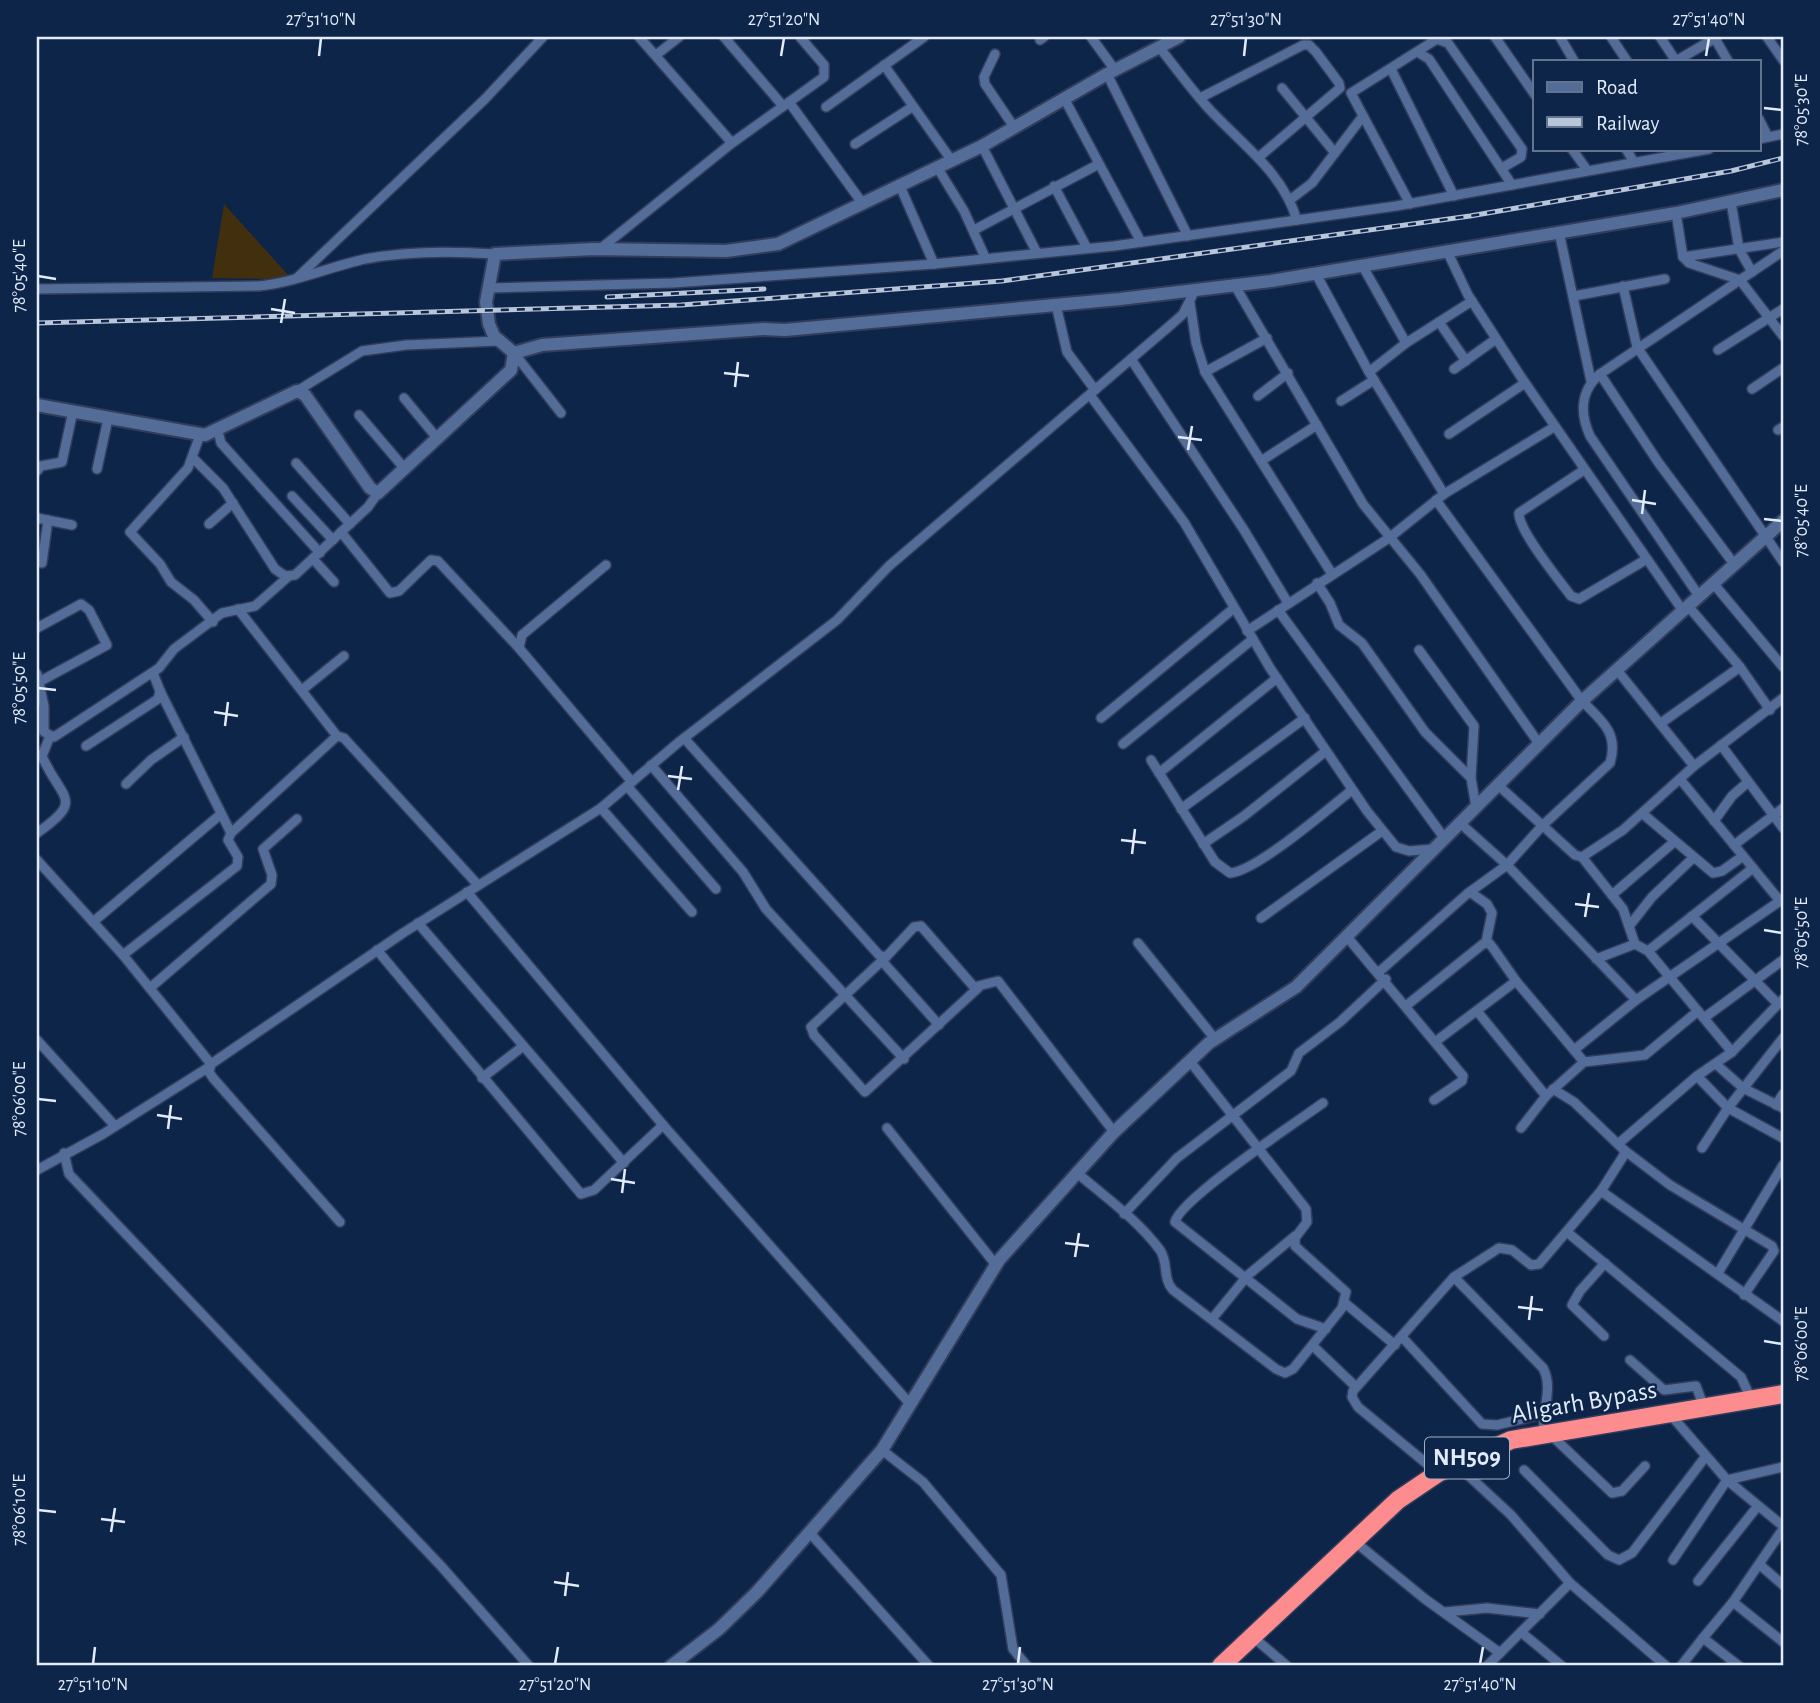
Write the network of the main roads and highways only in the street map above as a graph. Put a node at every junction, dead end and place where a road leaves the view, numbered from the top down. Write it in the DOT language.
graph roads {
  1 [pos="1783,1394"];
  2 [pos="1221,1666"];
  1 -- 2 [label="highway, Aligarh Bypass / NH509"];
}
